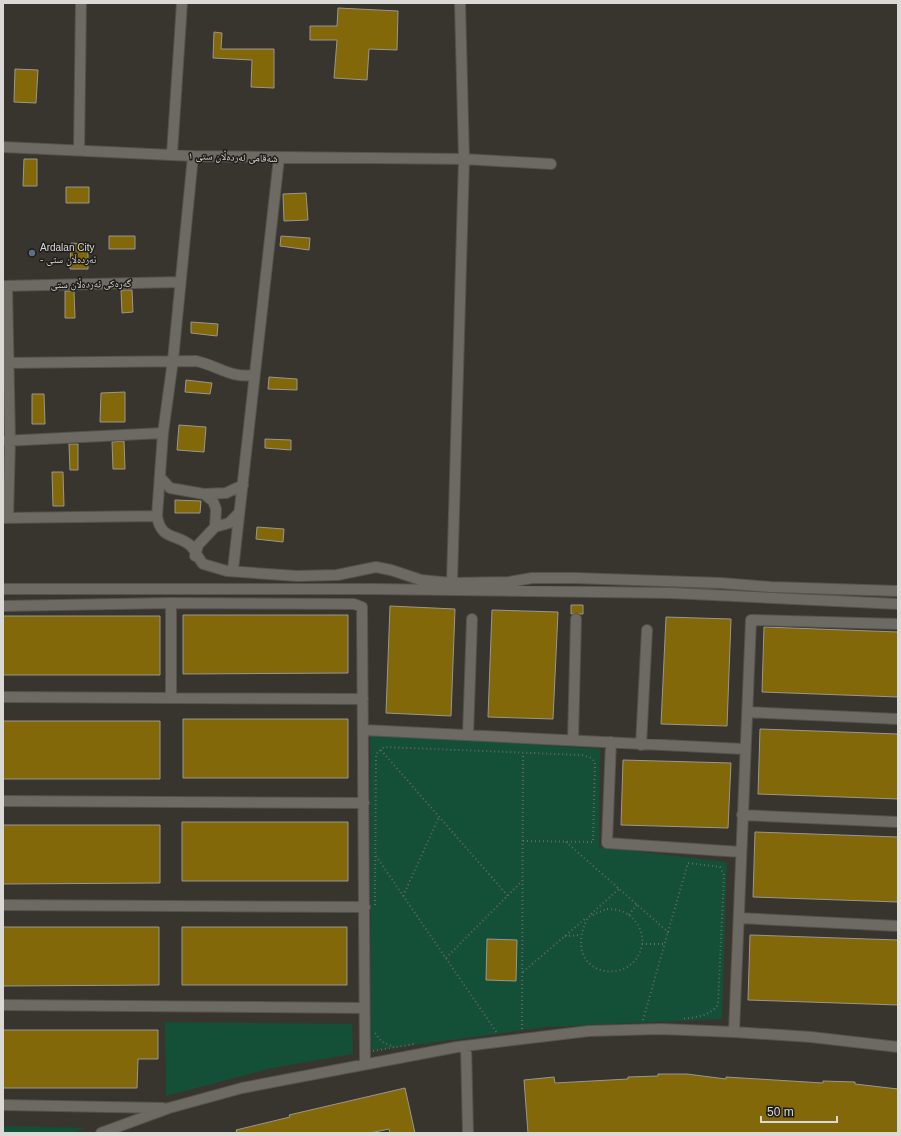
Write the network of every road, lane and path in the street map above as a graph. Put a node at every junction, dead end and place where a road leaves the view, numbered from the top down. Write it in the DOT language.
graph roads {
  1 [pos="81,3"];
  2 [pos="182,3"];
  3 [pos="460,3"];
  4 [pos="3,147"];
  5 [pos="79,149"];
  6 [pos="172,154"];
  7 [pos="193,156"];
  8 [pos="279,158"];
  9 [pos="464,159"];
  10 [pos="551,164"];
  11 [pos="180,282"];
  12 [pos="5,286"];
  13 [pos="173,360"];
  14 [pos="6,363"];
  15 [pos="254,375"];
  16 [pos="162,433"];
  17 [pos="7,441"];
  18 [pos="160,477"];
  19 [pos="243,485"];
  20 [pos="204,494"];
  21 [pos="239,513"];
  22 [pos="157,516"];
  23 [pos="6,518"];
  24 [pos="215,527"];
  25 [pos="195,555"];
  26 [pos="233,570"];
  27 [pos="452,583"];
  28 [pos="3,589"];
  29 [pos="898,591"];
  30 [pos="171,603"];
  31 [pos="898,604"];
  32 [pos="3,606"];
  33 [pos="472,619"];
  34 [pos="576,619"];
  35 [pos="898,624"];
  36 [pos="646,630"];
  37 [pos="3,697"];
  38 [pos="170,698"];
  39 [pos="364,699"];
  40 [pos="747,712"];
  41 [pos="898,719"];
  42 [pos="364,730"];
  43 [pos="468,735"];
  44 [pos="573,740"];
  45 [pos="611,742"];
  46 [pos="641,745"];
  47 [pos="744,749"];
  48 [pos="381,750"];
  49 [pos="523,752"];
  50 [pos="3,801"];
  51 [pos="364,802"];
  52 [pos="742,815"];
  53 [pos="440,817"];
  54 [pos="898,822"];
  55 [pos="523,841"];
  56 [pos="566,842"];
  57 [pos="741,852"];
  58 [pos="375,855"];
  59 [pos="523,881"];
  60 [pos="619,889"];
  61 [pos="403,896"];
  62 [pos="508,896"];
  63 [pos="637,904"];
  64 [pos="3,905"];
  65 [pos="365,907"];
  66 [pos="375,909"];
  67 [pos="629,915"];
  68 [pos="588,916"];
  69 [pos="739,918"];
  70 [pos="898,926"];
  71 [pos="668,932"];
  72 [pos="580,935"];
  73 [pos="565,936"];
  74 [pos="642,944"];
  75 [pos="665,944"];
  76 [pos="446,958"];
  77 [pos="523,972"];
  78 [pos="3,1005"];
  79 [pos="363,1008"];
  80 [pos="678,1019"];
  81 [pos="639,1021"];
  82 [pos="642,1021"];
  83 [pos="650,1021"];
  84 [pos="522,1029"];
  85 [pos="527,1029"];
  86 [pos="516,1030"];
  87 [pos="374,1032"];
  88 [pos="503,1032"];
  89 [pos="734,1032"];
  90 [pos="497,1033"];
  91 [pos="491,1034"];
  92 [pos="416,1044"];
  93 [pos="466,1046"];
  94 [pos="395,1047"];
  95 [pos="898,1048"];
  96 [pos="364,1052"];
  97 [pos="364,1064"];
  98 [pos="3,1105"];
  99 [pos="169,1108"];
  100 [pos="101,1133"];
  101 [pos="468,1133"];
  1 -- 5 [label="street"];
  2 -- 6 [label="street"];
  3 -- 9 [label="street"];
  4 -- 5 [label="street, شەقامی ئەردەڵان ستی ١"];
  5 -- 6 [label="street, شەقامی ئەردەڵان ستی ١"];
  6 -- 7 [label="street, شەقامی ئەردەڵان ستی ١"];
  7 -- 8 [label="street, شەقامی ئەردەڵان ستی ١"];
  7 -- 11 [label="street"];
  8 -- 9 [label="street, شەقامی ئەردەڵان ستی ١"];
  8 -- 15 [label="street"];
  9 -- 10 [label="street, شەقامی ئەردەڵان ستی ١"];
  9 -- 27 [label="street"];
  11 -- 12 [label="street, گەرەکی ئەردەڵان ستی"];
  11 -- 13 [label="street"];
  12 -- 14 [label="street"];
  13 -- 14 [label="street"];
  13 -- 15 [label="street"];
  13 -- 16 [label="street"];
  14 -- 17 [label="street"];
  15 -- 19 [label="street"];
  16 -- 17 [label="street"];
  16 -- 18 [label="street"];
  17 -- 23 [label="street"];
  18 -- 20 [label="street"];
  18 -- 22 [label="street"];
  19 -- 20 [label="street"];
  19 -- 21 [label="street"];
  20 -- 24 [label="street"];
  21 -- 24 [label="street"];
  21 -- 26 [label="street"];
  22 -- 23 [label="street"];
  22 -- 25 [label="street"];
  24 -- 25 [label="street"];
  25 -- 26 [label="street"];
  26 -- 27 [label="street"];
  27 -- 29 [label="street"];
  28 -- 31 [label="street"];
  30 -- 32 [label="street"];
  30 -- 38 [label="street"];
  30 -- 39 [label="street"];
  33 -- 43 [label="street"];
  34 -- 44 [label="street"];
  35 -- 40 [label="street"];
  36 -- 46 [label="street"];
  37 -- 38 [label="street"];
  38 -- 39 [label="street"];
  39 -- 42 [label="street"];
  40 -- 41 [label="street"];
  40 -- 47 [label="street"];
  42 -- 43 [label="street"];
  42 -- 51 [label="street"];
  43 -- 44 [label="street"];
  44 -- 45 [label="street"];
  45 -- 46 [label="street"];
  45 -- 57 [label="street"];
  46 -- 47 [label="street"];
  47 -- 52 [label="street"];
  48 -- 49 [label="path"];
  48 -- 53 [label="path"];
  48 -- 58 [label="path"];
  49 -- 55 [label="path"];
  49 -- 56 [label="path"];
  50 -- 51 [label="street"];
  51 -- 65 [label="street"];
  52 -- 54 [label="street"];
  52 -- 57 [label="street"];
  53 -- 61 [label="path"];
  53 -- 62 [label="path"];
  55 -- 56 [label="path"];
  55 -- 59 [label="path"];
  56 -- 60 [label="path"];
  57 -- 69 [label="street"];
  58 -- 61 [label="path"];
  58 -- 66 [label="path"];
  59 -- 62 [label="path"];
  59 -- 77 [label="path"];
  60 -- 63 [label="path"];
  60 -- 68 [label="path"];
  61 -- 76 [label="path"];
  62 -- 76 [label="path"];
  63 -- 67 [label="path"];
  63 -- 71 [label="path"];
  64 -- 65 [label="street"];
  65 -- 79 [label="street"];
  67 -- 68 [label="path"];
  67 -- 74 [label="path"];
  68 -- 72 [label="path"];
  68 -- 73 [label="path"];
  69 -- 70 [label="street"];
  69 -- 89 [label="street"];
  71 -- 75 [label="path"];
  71 -- 80 [label="path"];
  72 -- 73 [label="path"];
  72 -- 74 [label="path"];
  73 -- 77 [label="path"];
  74 -- 75 [label="path"];
  75 -- 82 [label="path"];
  76 -- 90 [label="path"];
  77 -- 84 [label="path"];
  78 -- 79 [label="street"];
  79 -- 96 [label="street"];
  81 -- 82 [label="path"];
  82 -- 83 [label="path"];
  84 -- 85 [label="path"];
  84 -- 86 [label="path"];
  87 -- 94 [label="path"];
  88 -- 90 [label="path"];
  89 -- 93 [label="street"];
  89 -- 95 [label="street"];
  90 -- 91 [label="path"];
  92 -- 94 [label="path"];
  93 -- 97 [label="street"];
  93 -- 101 [label="street"];
  94 -- 96 [label="path"];
  96 -- 97 [label="street"];
  97 -- 99 [label="street"];
  98 -- 99 [label="street"];
  99 -- 100 [label="street"];
}
